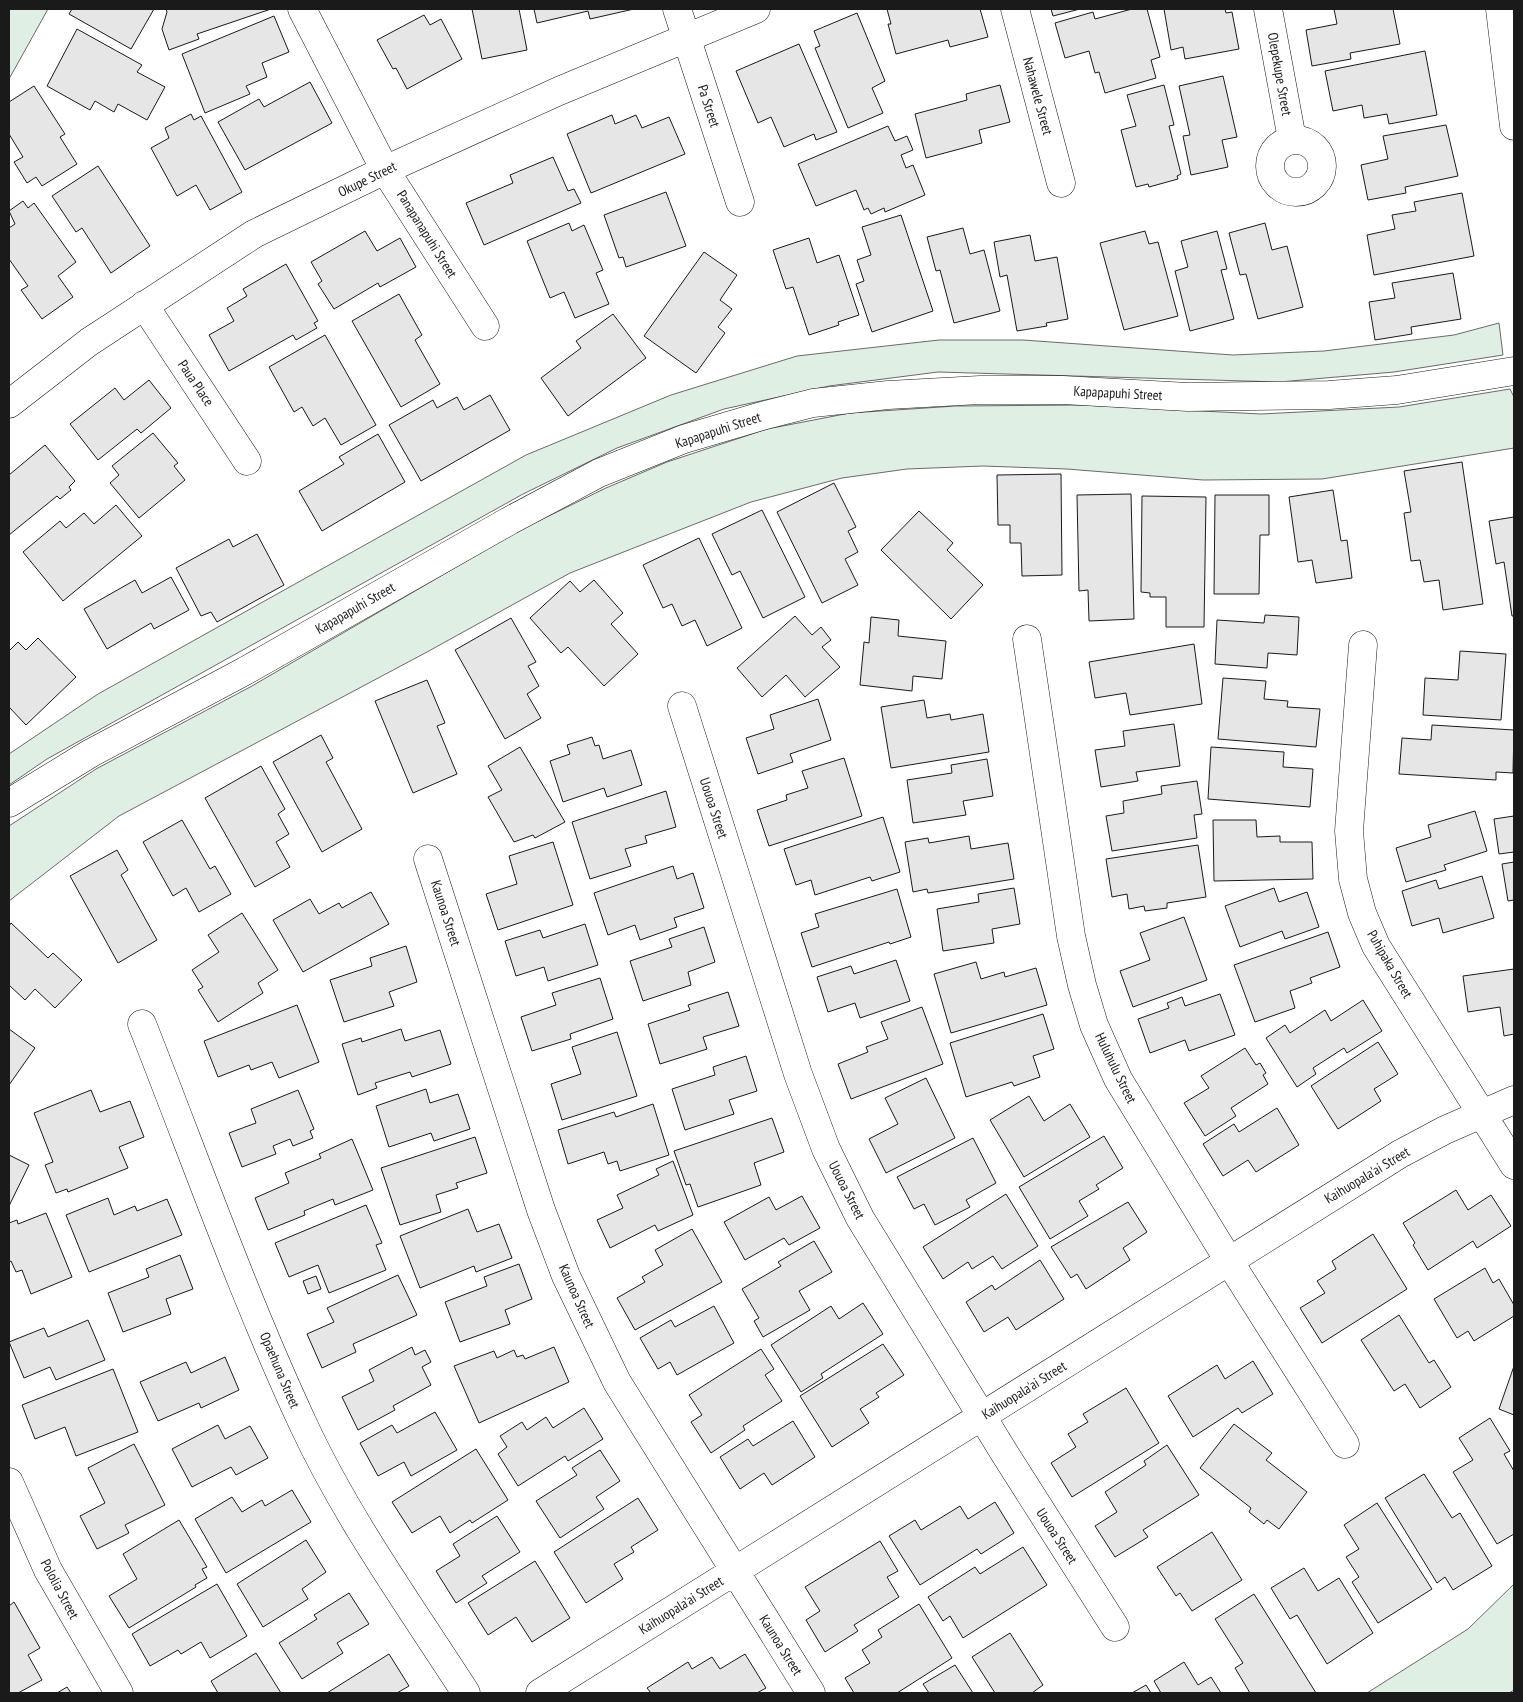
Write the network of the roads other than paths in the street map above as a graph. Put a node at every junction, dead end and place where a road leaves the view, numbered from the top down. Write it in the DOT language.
graph roads {
  1 [pos="302,9"];
  2 [pos="677,9"];
  3 [pos="756,9"];
  4 [pos="1015,9"];
  5 [pos="1268,9"];
  6 [pos="1500,9"];
  7 [pos="686,38"];
  8 [pos="1514,126"];
  9 [pos="1292,139"];
  10 [pos="385,170"];
  11 [pos="1062,183"];
  12 [pos="740,202"];
  13 [pos="144,305"];
  14 [pos="485,326"];
  15 [pos="1514,371"];
  16 [pos="9,404"];
  17 [pos="248,461"];
  18 [pos="1028,639"];
  19 [pos="1363,645"];
  20 [pos="682,706"];
  21 [pos="9,803"];
  22 [pos="428,859"];
  23 [pos="142,1024"];
  24 [pos="1514,1100"];
  25 [pos="1482,1114"];
  26 [pos="1514,1165"];
  27 [pos="1229,1261"];
  28 [pos="982,1416"];
  29 [pos="1345,1444"];
  30 [pos="9,1482"];
  31 [pos="734,1572"];
  32 [pos="1115,1626"];
  33 [pos="119,1693"];
  34 [pos="466,1693"];
  35 [pos="540,1693"];
  36 [pos="811,1693"];
  1 -- 10 [label="street, Panapanapuhi Street"];
  2 -- 7 [label="street, Pa Street"];
  3 -- 7 [label="street, Okupe Street"];
  4 -- 11 [label="street, Nahawele Street"];
  5 -- 9 [label="street, Olepekupe Street"];
  6 -- 8 [label="street"];
  7 -- 10 [label="street, Okupe Street"];
  7 -- 12 [label="street, Pa Street"];
  10 -- 13 [label="street, Okupe Street"];
  10 -- 14 [label="street, Panapanapuhi Street"];
  13 -- 16 [label="street, Okupe Street"];
  13 -- 17 [label="street, Paua Place"];
  15 -- 21 [label="street, Kapapapuhi Street"];
  18 -- 27 [label="street, Huluhulu Street"];
  19 -- 25 [label="street, Puhipaka Street"];
  20 -- 28 [label="street, Uouoa Street"];
  22 -- 31 [label="street, Kaunoa Street"];
  23 -- 34 [label="street, Opaehuna Street"];
  24 -- 25 [label="street, Kaihuopala'ai Street"];
  25 -- 26 [label="street, Puhipaka Street"];
  25 -- 27 [label="street, Kaihuopala'ai Street"];
  27 -- 28 [label="street, Kaihuopala'ai Street"];
  27 -- 29 [label="street, Huluhulu Street"];
  28 -- 31 [label="street, Kaihuopala'ai Street"];
  28 -- 32 [label="street, Uouoa Street"];
  30 -- 33 [label="street, Pololia Street"];
  31 -- 35 [label="street, Kaihuopala'ai Street"];
  31 -- 36 [label="street, Kaunoa Street"];
}
